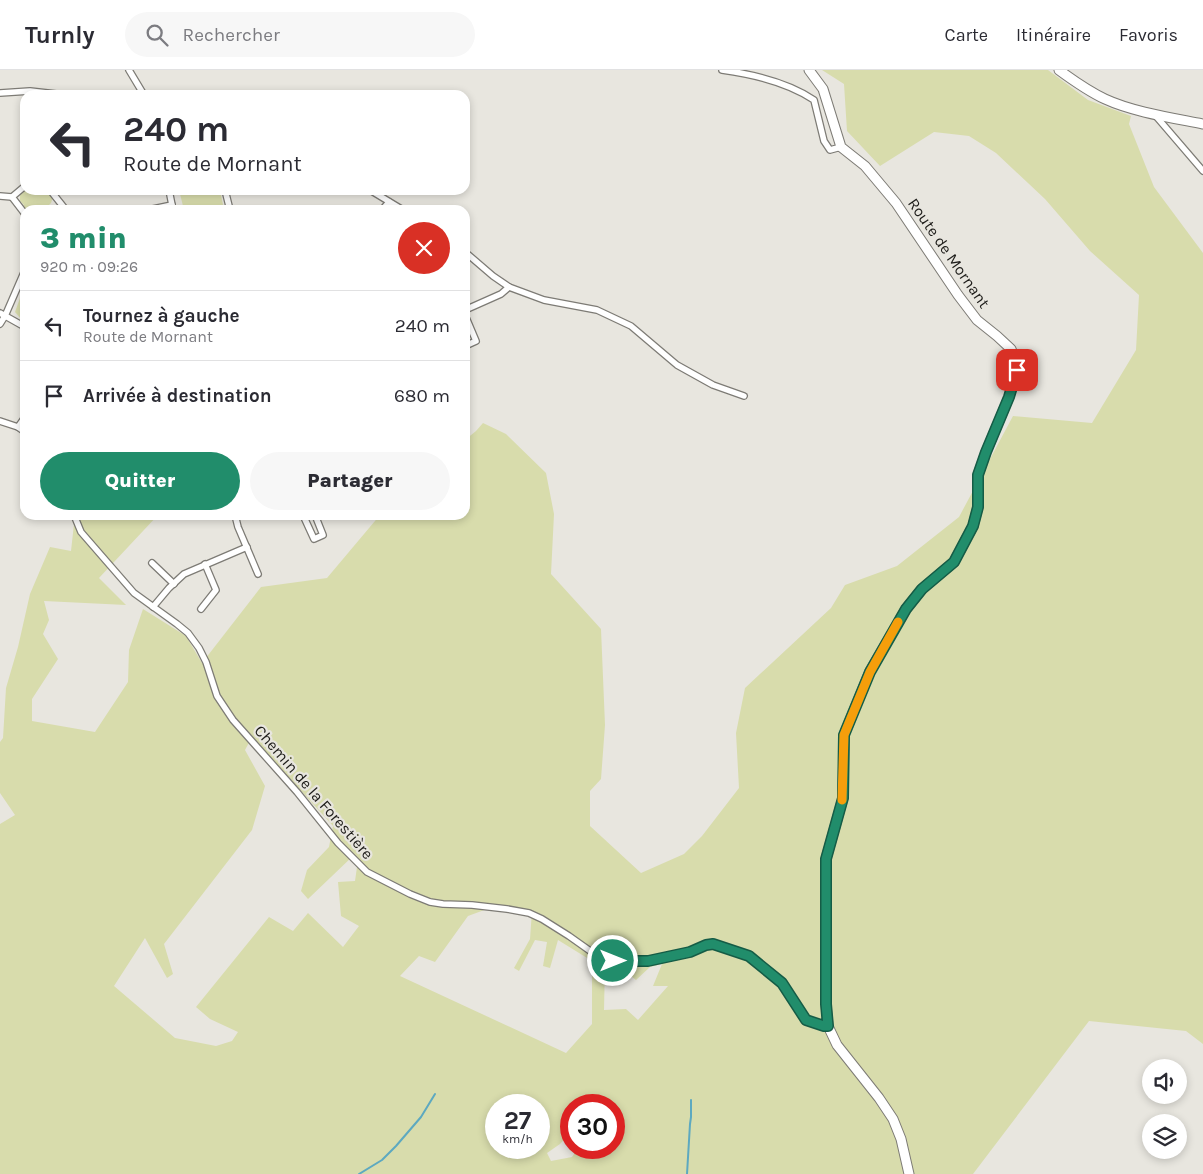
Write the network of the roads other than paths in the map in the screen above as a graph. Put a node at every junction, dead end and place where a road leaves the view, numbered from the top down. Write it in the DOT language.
graph roads {
  1 [pos="130,70"];
  2 [pos="722,70"];
  3 [pos="809,70"];
  4 [pos="1059,70"];
  5 [pos="141,90"];
  6 [pos="20,92"];
  7 [pos="0,93"];
  8 [pos="1154,114"];
  9 [pos="1203,124"];
  10 [pos="841,147"];
  11 [pos="1203,171"];
  12 [pos="20,190"];
  13 [pos="54,195"];
  14 [pos="378,195"];
  15 [pos="0,196"];
  16 [pos="12,197"];
  17 [pos="389,202"];
  18 [pos="62,205"];
  19 [pos="386,205"];
  20 [pos="394,205"];
  21 [pos="20,207"];
  22 [pos="470,256"];
  23 [pos="20,280"];
  24 [pos="509,287"];
  25 [pos="470,308"];
  26 [pos="3,315"];
  27 [pos="0,324"];
  28 [pos="20,324"];
  29 [pos="470,327"];
  30 [pos="470,344"];
  31 [pos="744,396"];
  32 [pos="0,421"];
  33 [pos="20,424"];
  34 [pos="18,427"];
  35 [pos="76,520"];
  36 [pos="236,520"];
  37 [pos="305,520"];
  38 [pos="317,520"];
  39 [pos="247,547"];
  40 [pos="152,563"];
  41 [pos="205,564"];
  42 [pos="258,574"];
  43 [pos="174,584"];
  44 [pos="153,607"];
  45 [pos="201,609"];
  46 [pos="828,1026"];
  47 [pos="909,1174"];
  1 -- 5 [label="street"];
  2 -- 10 [label="street"];
  3 -- 10 [label="main road"];
  4 -- 8 [label="main road"];
  6 -- 7 [label="street"];
  8 -- 9 [label="main road"];
  8 -- 11 [label="street"];
  10 -- 46 [label="main road, Route de Mornant"];
  12 -- 16 [label="street"];
  13 -- 18 [label="street"];
  14 -- 17 [label="street"];
  15 -- 16 [label="street"];
  16 -- 21 [label="street"];
  17 -- 19 [label="street"];
  17 -- 20 [label="street"];
  22 -- 24 [label="street"];
  23 -- 26 [label="street"];
  24 -- 25 [label="street"];
  24 -- 31 [label="street"];
  26 -- 27 [label="street"];
  26 -- 28 [label="street"];
  29 -- 30 [label="street"];
  32 -- 34 [label="street"];
  33 -- 34 [label="street"];
  35 -- 44 [label="street, Chemin de la Forestière"];
  36 -- 39 [label="street"];
  37 -- 38 [label="street"];
  39 -- 41 [label="street"];
  39 -- 42 [label="street"];
  40 -- 43 [label="street"];
  41 -- 43 [label="street"];
  41 -- 45 [label="street"];
  43 -- 44 [label="street"];
  44 -- 46 [label="street, Chemin de la Forestière"];
  46 -- 47 [label="main road, Route de Mornant"];
}
